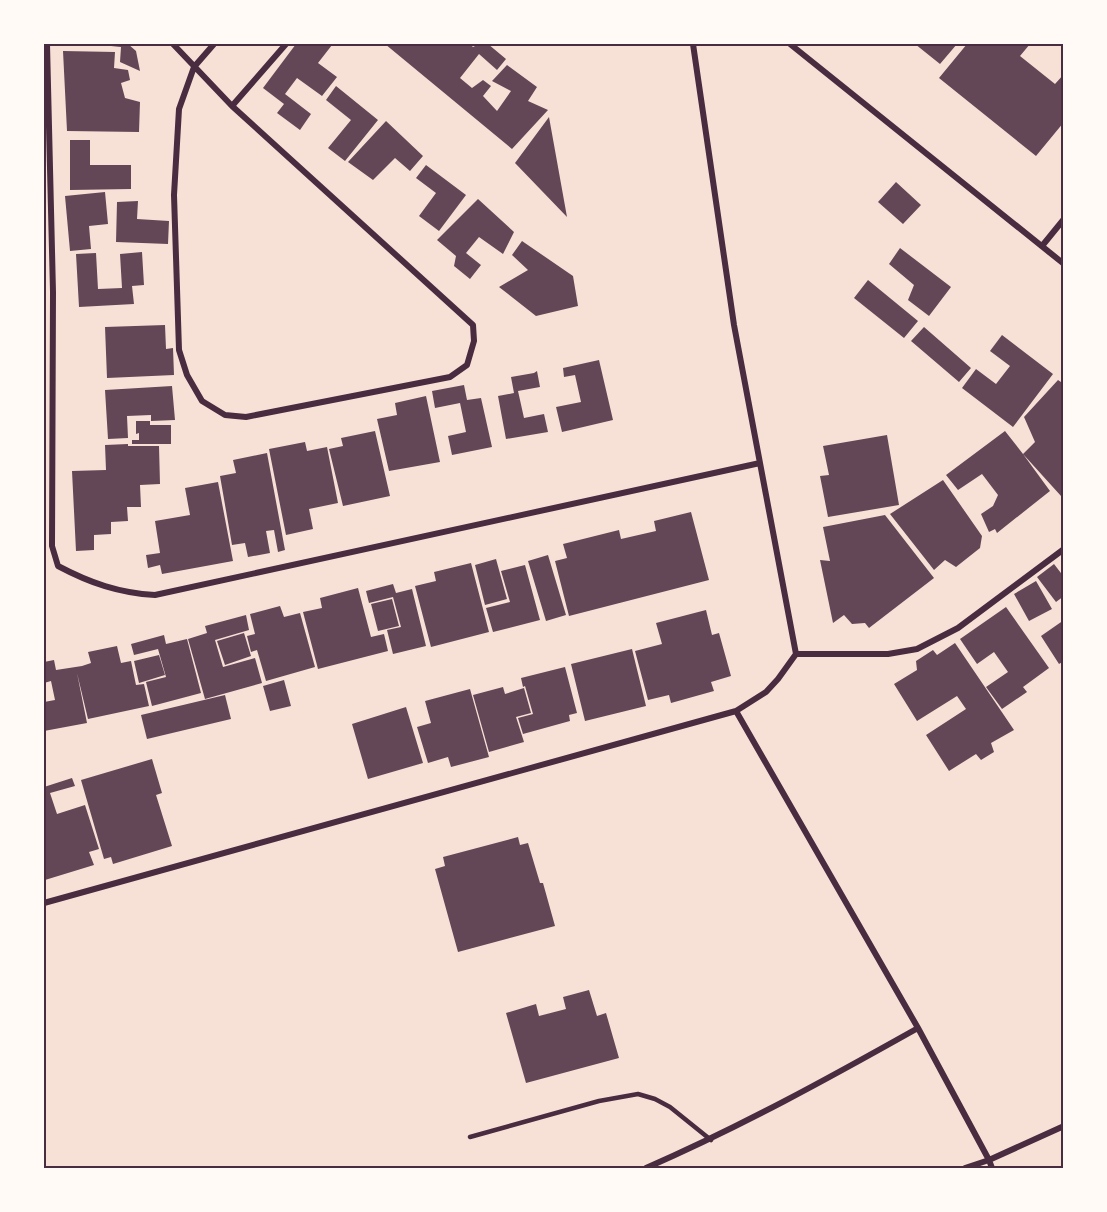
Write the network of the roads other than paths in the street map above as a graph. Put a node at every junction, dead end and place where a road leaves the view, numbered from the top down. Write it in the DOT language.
graph roads {
  1 [pos="47,44"];
  2 [pos="173,44"];
  3 [pos="214,44"];
  4 [pos="286,44"];
  5 [pos="693,44"];
  6 [pos="795,45"];
  7 [pos="194,67"];
  8 [pos="232,106"];
  9 [pos="1064,219"];
  10 [pos="1042,246"];
  11 [pos="1064,264"];
  12 [pos="760,464"];
  13 [pos="1064,549"];
  14 [pos="796,654"];
  15 [pos="736,711"];
  16 [pos="44,903"];
  17 [pos="918,1028"];
  18 [pos="1064,1126"];
  19 [pos="470,1137"];
  20 [pos="711,1140"];
  21 [pos="989,1160"];
  22 [pos="646,1168"];
  23 [pos="965,1168"];
  24 [pos="992,1168"];
  1 -- 12 [label="street"];
  2 -- 7 [label="street"];
  3 -- 7 [label="street"];
  4 -- 8 [label="street"];
  5 -- 12 [label="street"];
  6 -- 10 [label="street"];
  7 -- 8 [label="street"];
  7 -- 8 [label="street"];
  9 -- 10 [label="street"];
  10 -- 11 [label="street"];
  12 -- 14 [label="street"];
  13 -- 14 [label="street"];
  14 -- 15 [label="street"];
  15 -- 16 [label="street"];
  15 -- 17 [label="street"];
  17 -- 20 [label="street"];
  17 -- 21 [label="street"];
  18 -- 21 [label="street"];
  19 -- 20 [label="lane"];
  20 -- 22 [label="street"];
  21 -- 23 [label="street"];
  21 -- 24 [label="street"];
}
